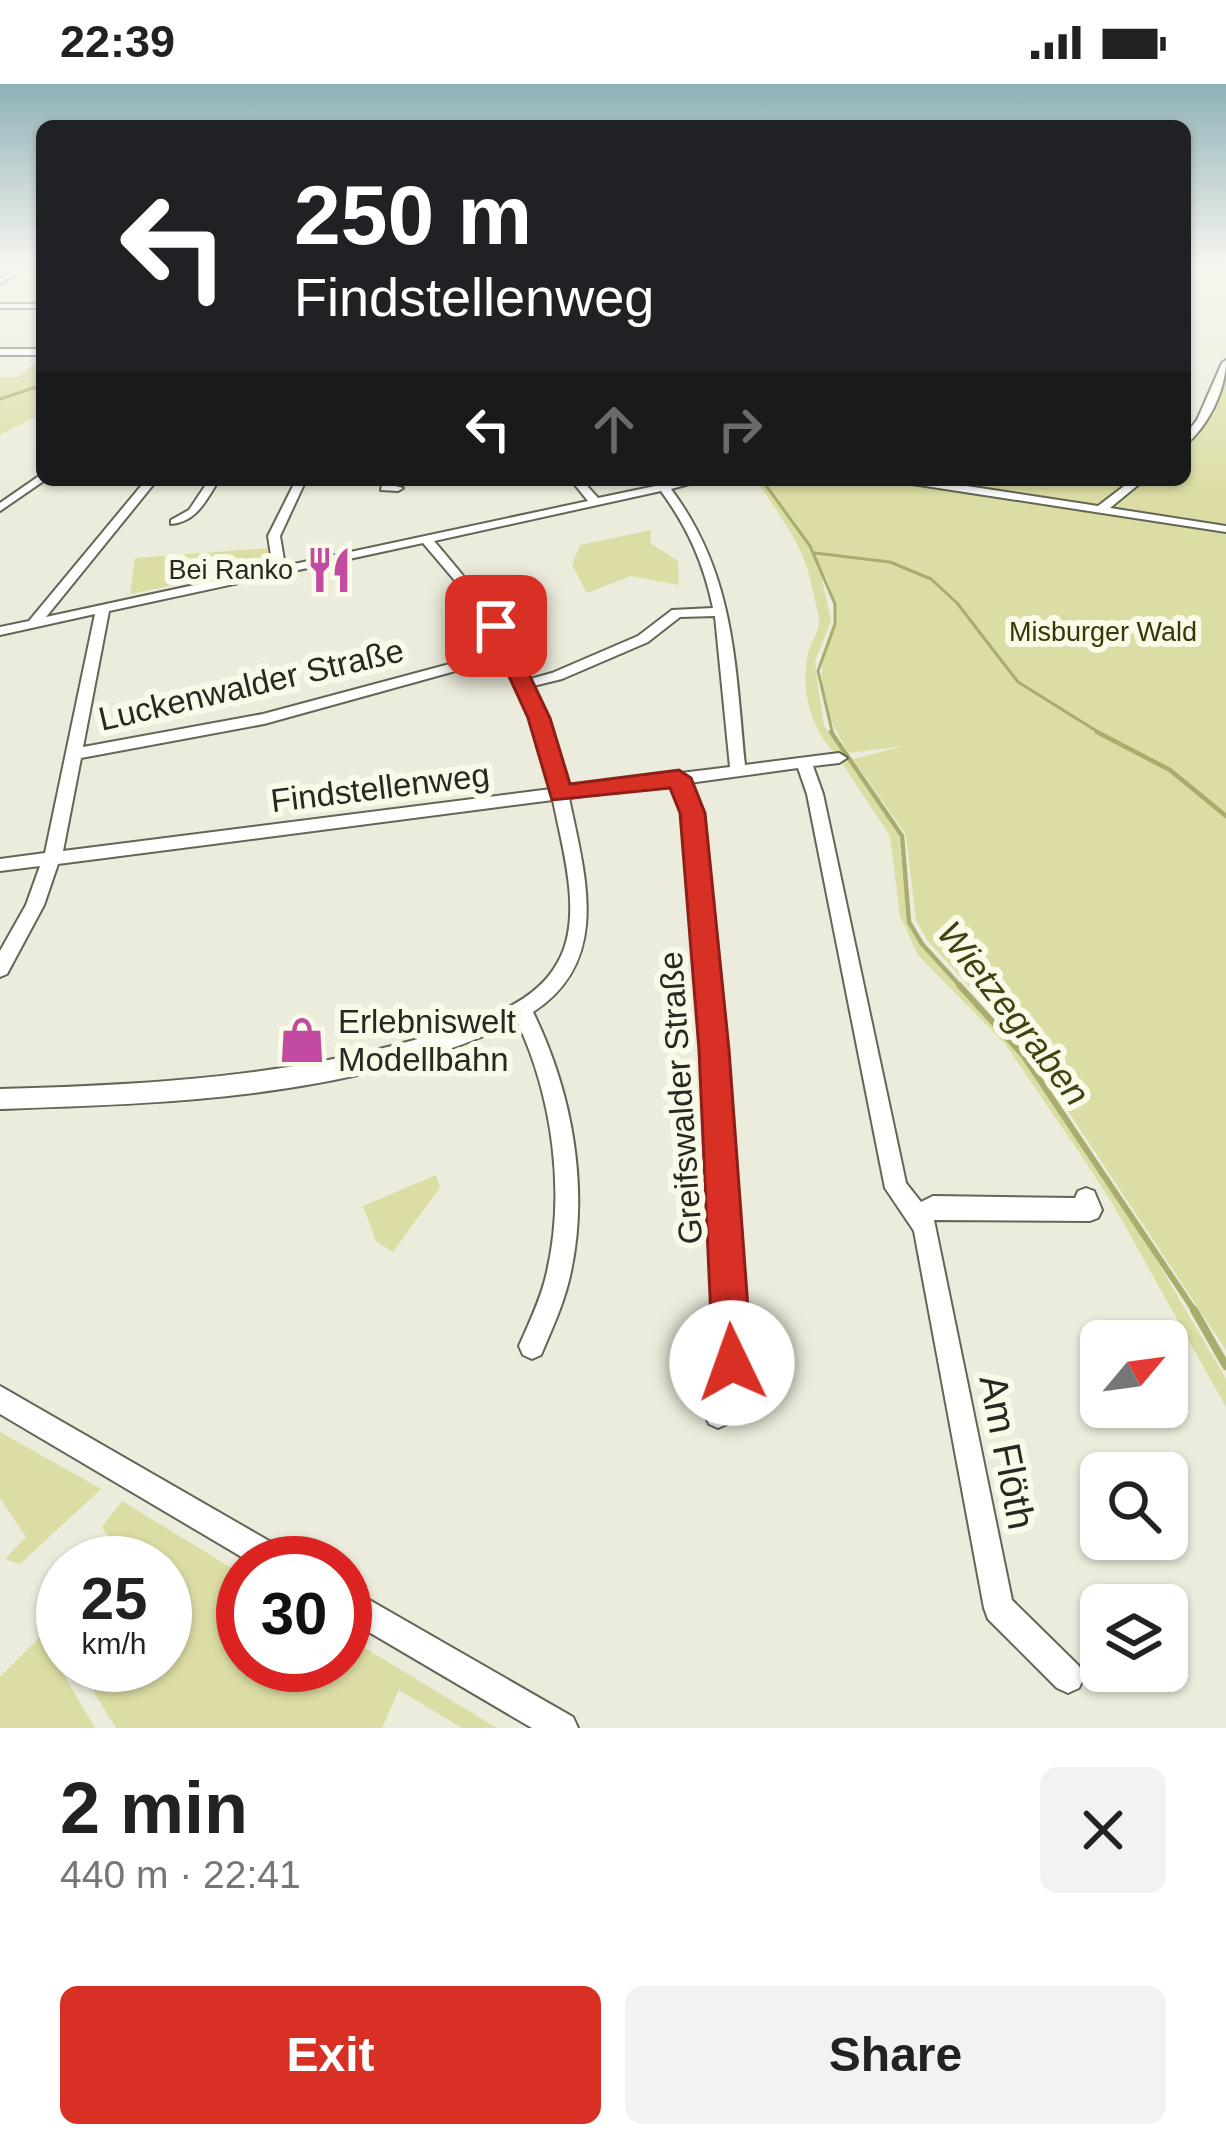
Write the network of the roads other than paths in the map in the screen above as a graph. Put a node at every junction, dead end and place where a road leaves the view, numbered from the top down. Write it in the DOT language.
graph roads {
  1 [pos="0,352"];
  2 [pos="36,352"];
  3 [pos="1226,363"];
  4 [pos="1191,435"];
  5 [pos="36,481"];
  6 [pos="147,486"];
  7 [pos="210,486"];
  8 [pos="298,486"];
  9 [pos="581,486"];
  10 [pos="673,486"];
  11 [pos="946,486"];
  12 [pos="1130,486"];
  13 [pos="664,488"];
  14 [pos="595,502"];
  15 [pos="0,508"];
  16 [pos="1101,509"];
  17 [pos="175,522"];
  18 [pos="1226,530"];
  19 [pos="426,539"];
  20 [pos="279,570"];
  21 [pos="103,609"];
  22 [pos="720,612"];
  23 [pos="32,624"];
  24 [pos="0,631"];
  25 [pos="510,652"];
  26 [pos="526,684"];
  27 [pos="75,754"];
  28 [pos="839,758"];
  29 [pos="804,763"];
  30 [pos="738,770"];
  31 [pos="679,778"];
  32 [pos="561,794"];
  33 [pos="51,859"];
  34 [pos="0,865"];
  35 [pos="0,969"];
  36 [pos="522,1010"];
  37 [pos="0,1099"];
  38 [pos="1086,1199"];
  39 [pos="918,1217"];
  40 [pos="532,1346"];
  41 [pos="0,1399"];
  42 [pos="718,1415"];
  43 [pos="234,1536"];
  44 [pos="372,1617"];
  45 [pos="1068,1677"];
  46 [pos="562,1728"];
  1 -- 2 [label="street"];
  3 -- 4 [label="street"];
  5 -- 15 [label="street"];
  6 -- 23 [label="street"];
  7 -- 17 [label="street"];
  8 -- 20 [label="street"];
  9 -- 14 [label="street"];
  10 -- 13 [label="street"];
  11 -- 16 [label="street"];
  12 -- 16 [label="street"];
  13 -- 14 [label="street"];
  13 -- 22 [label="street"];
  14 -- 19 [label="street"];
  16 -- 18 [label="street"];
  19 -- 20 [label="street"];
  19 -- 25 [label="street"];
  20 -- 21 [label="street"];
  21 -- 23 [label="street"];
  21 -- 27 [label="street"];
  22 -- 26 [label="street"];
  22 -- 30 [label="street"];
  23 -- 24 [label="street"];
  25 -- 26 [label="street"];
  25 -- 27 [label="street, Luckenwalder Straße"];
  26 -- 32 [label="street"];
  27 -- 33 [label="street"];
  28 -- 29 [label="street, Findstellenweg"];
  29 -- 30 [label="street, Findstellenweg"];
  29 -- 39 [label="street, Am Flöth"];
  30 -- 31 [label="street, Findstellenweg"];
  31 -- 32 [label="street, Findstellenweg"];
  31 -- 42 [label="street, Greifswalder Straße"];
  32 -- 33 [label="street, Findstellenweg"];
  32 -- 36 [label="street"];
  33 -- 34 [label="street, Findstellenweg"];
  33 -- 35 [label="street"];
  36 -- 37 [label="street"];
  36 -- 40 [label="street"];
  38 -- 39 [label="street"];
  39 -- 45 [label="street, Am Flöth"];
  41 -- 43 [label="street"];
  44 -- 46 [label="street"];
}
